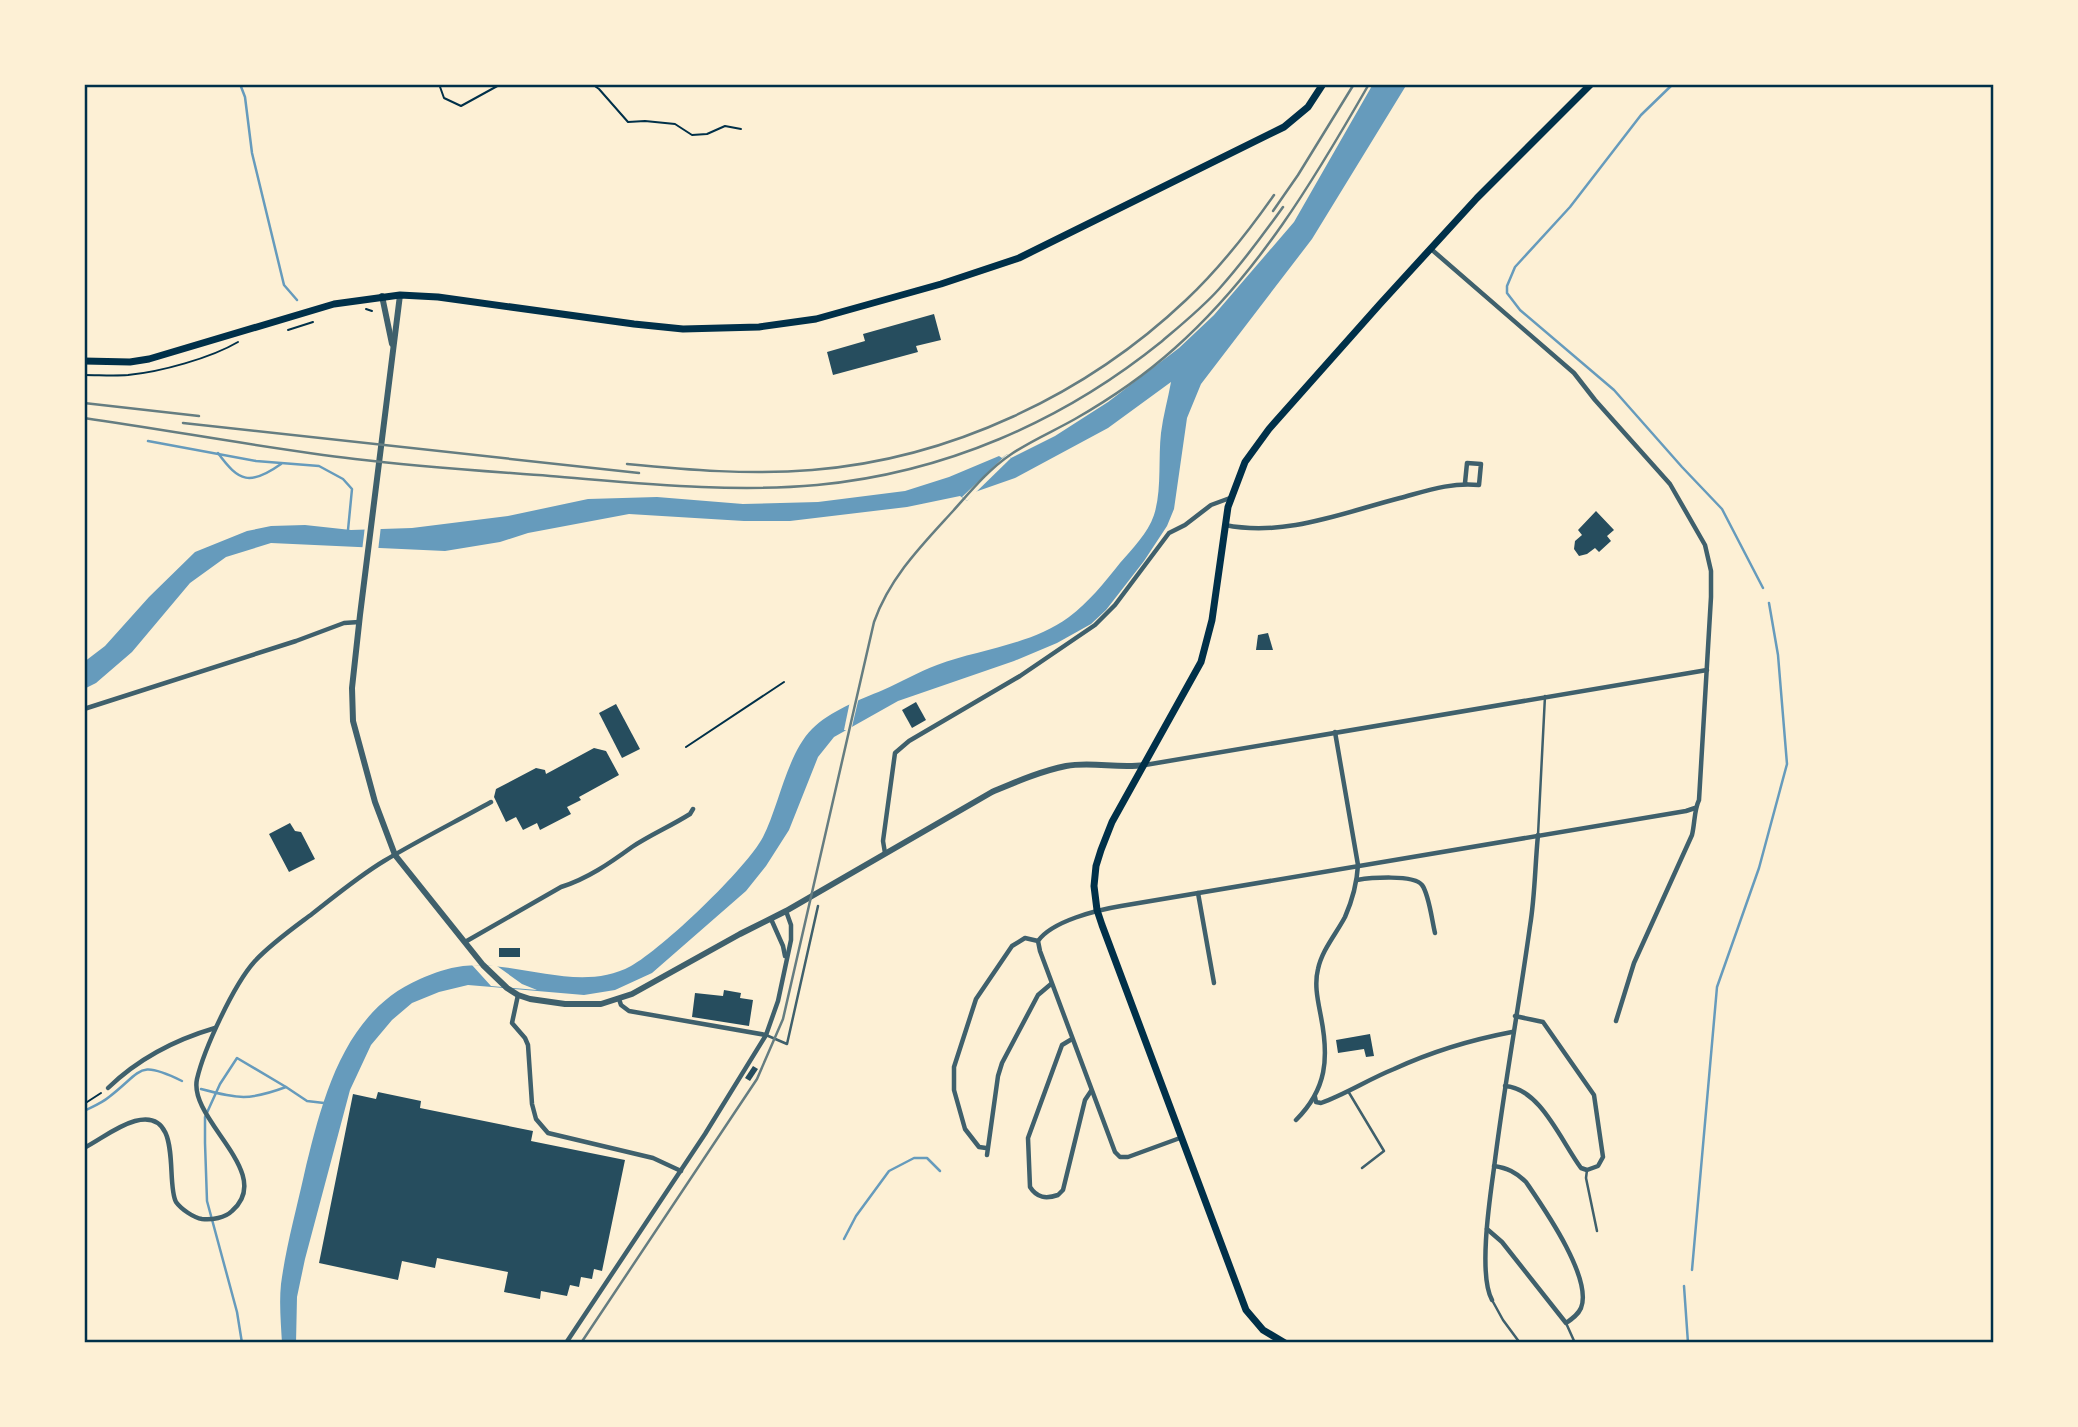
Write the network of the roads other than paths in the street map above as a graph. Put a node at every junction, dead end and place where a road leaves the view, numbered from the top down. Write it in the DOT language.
graph roads {
  1 [pos="1323,84"];
  2 [pos="1591,84"];
  3 [pos="1431,249"];
  4 [pos="400,295"];
  5 [pos="382,296"];
  6 [pos="392,346"];
  7 [pos="84,361"];
  8 [pos="1465,483"];
  9 [pos="1230,498"];
  10 [pos="1225,525"];
  11 [pos="359,622"];
  12 [pos="1707,670"];
  13 [pos="1545,696"];
  14 [pos="84,709"];
  15 [pos="1335,732"];
  16 [pos="1144,765"];
  17 [pos="491,802"];
  18 [pos="693,808"];
  19 [pos="1695,808"];
  20 [pos="1538,835"];
  21 [pos="885,853"];
  22 [pos="395,855"];
  23 [pos="1358,865"];
  24 [pos="1357,880"];
  25 [pos="1198,893"];
  26 [pos="818,906"];
  27 [pos="1097,910"];
  28 [pos="786,911"];
  29 [pos="771,919"];
  30 [pos="1435,933"];
  31 [pos="1038,941"];
  32 [pos="465,942"];
  33 [pos="786,961"];
  34 [pos="1214,983"];
  35 [pos="1051,984"];
  36 [pos="518,995"];
  37 [pos="619,999"];
  38 [pos="1515,1016"];
  39 [pos="1616,1021"];
  40 [pos="216,1028"];
  41 [pos="1512,1032"];
  42 [pos="766,1035"];
  43 [pos="1072,1040"];
  44 [pos="1504,1086"];
  45 [pos="108,1088"];
  46 [pos="1091,1091"];
  47 [pos="1348,1091"];
  48 [pos="1315,1097"];
  49 [pos="1296,1121"];
  50 [pos="1180,1138"];
  51 [pos="84,1148"];
  52 [pos="986,1148"];
  53 [pos="987,1155"];
  54 [pos="1494,1166"];
  55 [pos="1362,1168"];
  56 [pos="1587,1170"];
  57 [pos="681,1171"];
  58 [pos="1487,1229"];
  59 [pos="1597,1231"];
  60 [pos="1492,1300"];
  61 [pos="1566,1323"];
  62 [pos="566,1343"];
  63 [pos="1285,1343"];
  64 [pos="1520,1343"];
  65 [pos="1574,1343"];
  1 -- 4 [label="main road"];
  2 -- 3 [label="main road"];
  3 -- 9 [label="main road"];
  3 -- 12 [label="street"];
  4 -- 5 [label="main road"];
  4 -- 6 [label="street"];
  5 -- 6 [label="street"];
  5 -- 7 [label="main road"];
  6 -- 11 [label="street"];
  8 -- 8 [label="street"];
  8 -- 10 [label="street"];
  9 -- 10 [label="main road"];
  9 -- 21 [label="street"];
  10 -- 16 [label="main road"];
  11 -- 14 [label="street"];
  11 -- 22 [label="street"];
  12 -- 13 [label="street"];
  12 -- 19 [label="street"];
  13 -- 15 [label="street"];
  13 -- 20 [label="lane"];
  15 -- 16 [label="street"];
  15 -- 23 [label="street"];
  16 -- 21 [label="street"];
  16 -- 27 [label="main road"];
  17 -- 22 [label="street"];
  18 -- 32 [label="street"];
  19 -- 20 [label="street"];
  19 -- 39 [label="street"];
  20 -- 23 [label="street"];
  20 -- 38 [label="street"];
  21 -- 28 [label="street"];
  22 -- 32 [label="street"];
  22 -- 40 [label="street"];
  23 -- 24 [label="street"];
  23 -- 25 [label="street"];
  24 -- 30 [label="street"];
  24 -- 48 [label="street"];
  25 -- 27 [label="street"];
  25 -- 34 [label="street"];
  26 -- 42 [label="lane"];
  27 -- 31 [label="street"];
  27 -- 50 [label="main road"];
  28 -- 29 [label="street"];
  28 -- 33 [label="street"];
  29 -- 33 [label="street"];
  29 -- 37 [label="street"];
  31 -- 35 [label="street"];
  31 -- 52 [label="street"];
  32 -- 36 [label="street"];
  33 -- 42 [label="street"];
  35 -- 43 [label="street"];
  35 -- 52 [label="street"];
  36 -- 37 [label="street"];
  36 -- 57 [label="street"];
  37 -- 42 [label="street"];
  38 -- 41 [label="street"];
  38 -- 56 [label="street"];
  40 -- 45 [label="street"];
  40 -- 51 [label="street"];
  41 -- 44 [label="street"];
  41 -- 47 [label="street"];
  42 -- 57 [label="street"];
  43 -- 46 [label="street"];
  43 -- 46 [label="street"];
  44 -- 54 [label="street"];
  44 -- 56 [label="street"];
  46 -- 50 [label="street"];
  47 -- 48 [label="street"];
  47 -- 55 [label="lane"];
  48 -- 49 [label="street"];
  50 -- 63 [label="main road"];
  52 -- 53 [label="street"];
  54 -- 58 [label="street"];
  54 -- 61 [label="street"];
  56 -- 59 [label="lane"];
  57 -- 62 [label="street"];
  58 -- 60 [label="street"];
  58 -- 61 [label="street"];
  60 -- 64 [label="lane"];
  61 -- 65 [label="lane"];
}
